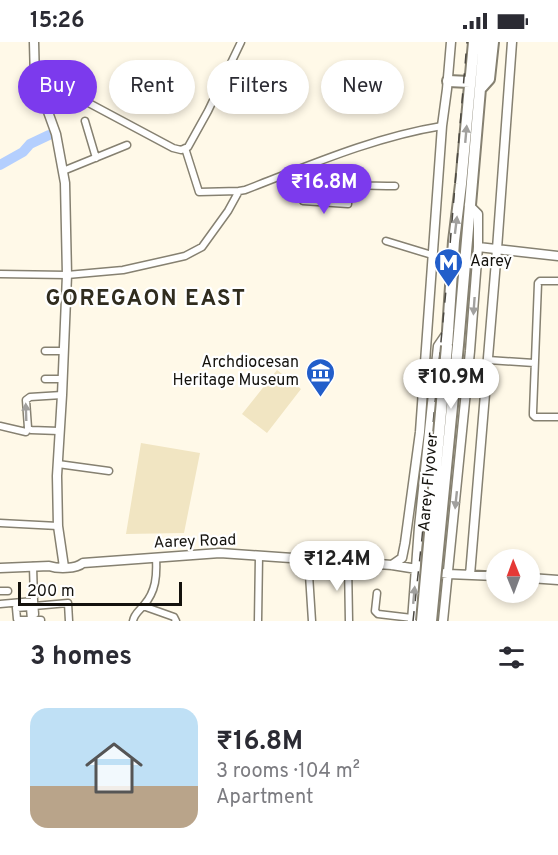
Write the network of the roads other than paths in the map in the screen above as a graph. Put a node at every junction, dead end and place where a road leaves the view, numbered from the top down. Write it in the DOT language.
graph roads {
  1 [pos="34,42"];
  2 [pos="39,42"];
  3 [pos="241,42"];
  4 [pos="451,42"];
  5 [pos="466,42"];
  6 [pos="474,42"];
  7 [pos="484,42"];
  8 [pos="493,42"];
  9 [pos="512,42"];
  10 [pos="36,60"];
  11 [pos="37,60"];
  12 [pos="448,81"];
  13 [pos="475,81"];
  14 [pos="97,107"];
  15 [pos="49,114"];
  16 [pos="85,121"];
  17 [pos="442,126"];
  18 [pos="127,146"];
  19 [pos="185,148"];
  20 [pos="96,158"];
  21 [pos="63,171"];
  22 [pos="286,175"];
  23 [pos="303,180"];
  24 [pos="350,185"];
  25 [pos="395,186"];
  26 [pos="239,191"];
  27 [pos="469,205"];
  28 [pos="386,241"];
  29 [pos="478,247"];
  30 [pos="497,249"];
  31 [pos="432,255"];
  32 [pos="558,256"];
  33 [pos="0,274"];
  34 [pos="67,274"];
  35 [pos="558,281"];
  36 [pos="449,330"];
  37 [pos="453,346"];
  38 [pos="45,351"];
  39 [pos="63,351"];
  40 [pos="488,360"];
  41 [pos="534,363"];
  42 [pos="45,379"];
  43 [pos="63,379"];
  44 [pos="62,395"];
  45 [pos="558,417"];
  46 [pos="0,426"];
  47 [pos="59,431"];
  48 [pos="26,432"];
  49 [pos="58,464"];
  50 [pos="109,471"];
  51 [pos="0,523"];
  52 [pos="58,526"];
  53 [pos="419,527"];
  54 [pos="405,543"];
  55 [pos="259,556"];
  56 [pos="156,558"];
  57 [pos="308,559"];
  58 [pos="348,563"];
  59 [pos="64,564"];
  60 [pos="392,566"];
  61 [pos="33,567"];
  62 [pos="0,568"];
  63 [pos="416,569"];
  64 [pos="448,574"];
  65 [pos="470,575"];
  66 [pos="486,576"];
  67 [pos="540,579"];
  68 [pos="558,580"];
  69 [pos="0,591"];
  70 [pos="8,591"];
  71 [pos="377,593"];
  72 [pos="0,604"];
  73 [pos="37,604"];
  74 [pos="21,605"];
  75 [pos="143,606"];
  76 [pos="37,620"];
  77 [pos="415,620"];
  78 [pos="69,621"];
  79 [pos="133,621"];
  80 [pos="177,621"];
  81 [pos="258,621"];
  82 [pos="312,621"];
  83 [pos="349,621"];
  84 [pos="431,621"];
  85 [pos="443,621"];
  1 -- 10 [label="street"];
  2 -- 11 [label="street"];
  3 -- 19 [label="street"];
  4 -- 12 [label="street"];
  5 -- 13 [label="highway"];
  6 -- 13 [label="highway"];
  7 -- 13 [label="highway"];
  8 -- 13 [label="highway"];
  9 -- 30 [label="street"];
  12 -- 13 [label="highway"];
  12 -- 17 [label="street"];
  13 -- 27 [label="highway"];
  36 -- 13 [label="highway, one-way"];
  14 -- 19 [label="street"];
  15 -- 21 [label="street"];
  16 -- 20 [label="street"];
  17 -- 22 [label="street"];
  17 -- 31 [label="street"];
  18 -- 20 [label="street"];
  19 -- 26 [label="street"];
  20 -- 21 [label="street"];
  21 -- 34 [label="street"];
  22 -- 23 [label="street"];
  22 -- 26 [label="street"];
  23 -- 24 [label="street"];
  23 -- 24 [label="street"];
  24 -- 25 [label="street"];
  26 -- 34 [label="street"];
  27 -- 29 [label="street"];
  27 -- 37 [label="highway"];
  28 -- 31 [label="street"];
  29 -- 30 [label="street"];
  29 -- 64 [label="street, one-way"];
  30 -- 32 [label="street"];
  30 -- 40 [label="street"];
  31 -- 54 [label="street"];
  33 -- 34 [label="street"];
  34 -- 39 [label="street"];
  35 -- 41 [label="street"];
  36 -- 37 [label="highway"];
  36 -- 53 [label="street"];
  37 -- 77 [label="highway, Aarey Flyover, bridge"];
  37 -- 84 [label="highway, Aarey Flyover, bridge"];
  38 -- 39 [label="street"];
  39 -- 43 [label="street"];
  40 -- 41 [label="street"];
  40 -- 65 [label="street"];
  41 -- 45 [label="street"];
  42 -- 43 [label="street"];
  43 -- 44 [label="street"];
  44 -- 47 [label="street"];
  47 -- 44 [label="street, one-way"];
  46 -- 48 [label="street"];
  47 -- 49 [label="street"];
  49 -- 50 [label="street"];
  49 -- 52 [label="street"];
  51 -- 52 [label="street"];
  52 -- 59 [label="street"];
  53 -- 54 [label="street"];
  53 -- 63 [label="street"];
  54 -- 60 [label="street"];
  55 -- 56 [label="street, Aarey Road"];
  55 -- 57 [label="street, Aarey Road"];
  55 -- 81 [label="street"];
  56 -- 59 [label="street, Aarey Road"];
  56 -- 75 [label="street"];
  57 -- 58 [label="street, Aarey Road"];
  57 -- 82 [label="street"];
  58 -- 60 [label="street, Aarey Road"];
  58 -- 83 [label="street"];
  59 -- 61 [label="street, Aarey Road"];
  60 -- 63 [label="street, Aarey Road"];
  61 -- 62 [label="street, Aarey Road"];
  61 -- 73 [label="street"];
  63 -- 64 [label="street, Aarey Road"];
  77 -- 63 [label="street, one-way"];
  64 -- 65 [label="street, Aarey Road"];
  64 -- 85 [label="street"];
  65 -- 66 [label="street, Aarey Road"];
  67 -- 68 [label="street"];
  69 -- 70 [label="street"];
  71 -- 77 [label="street"];
  72 -- 74 [label="street"];
  73 -- 74 [label="street"];
  73 -- 76 [label="street"];
  73 -- 78 [label="street"];
  74 -- 76 [label="street"];
  74 -- 76 [label="street"];
  75 -- 79 [label="street"];
  75 -- 80 [label="street"];
}
